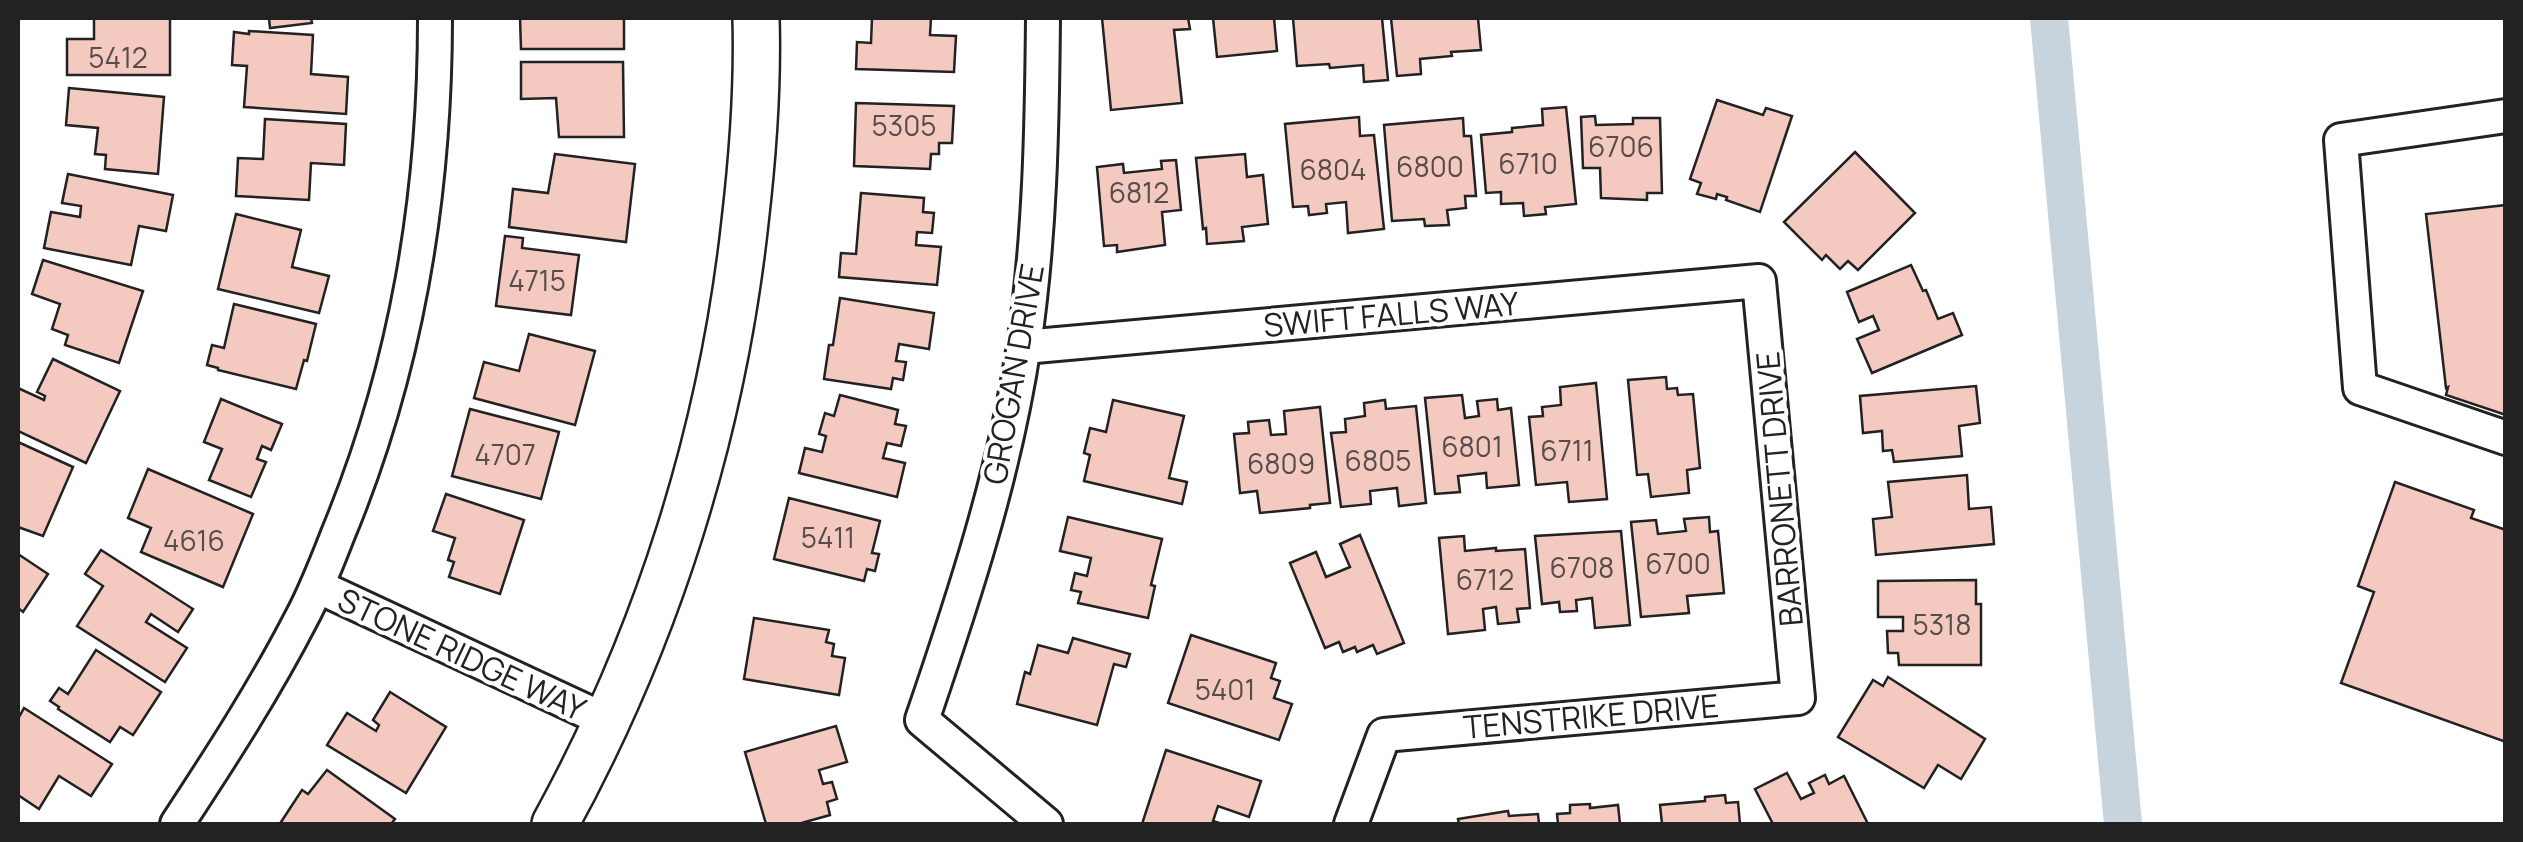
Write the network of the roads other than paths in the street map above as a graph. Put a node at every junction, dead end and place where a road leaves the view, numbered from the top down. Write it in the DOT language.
graph roads {
  1 [pos="435,18"];
  2 [pos="756,18"];
  3 [pos="1042,18"];
  4 [pos="2506,116"];
  5 [pos="1759,281"];
  6 [pos="1024,347"];
  7 [pos="2506,438"];
  8 [pos="317,586"];
  9 [pos="1798,698"];
  10 [pos="607,721"];
  11 [pos="177,824"];
  12 [pos="554,824"];
  13 [pos="1046,824"];
  14 [pos="1351,824"];
  1 -- 8 [label="street"];
  2 -- 10 [label="street"];
  3 -- 6 [label="street, GROGAN DRIVE"];
  4 -- 7 [label="street"];
  5 -- 6 [label="street, SWIFT FALLS WAY"];
  5 -- 9 [label="street, BARRONETT DRIVE"];
  6 -- 13 [label="street, GROGAN DRIVE"];
  8 -- 10 [label="street, STONE RIDGE WAY"];
  8 -- 11 [label="street"];
  9 -- 14 [label="street, TENSTRIKE DRIVE"];
  10 -- 12 [label="street"];
}
